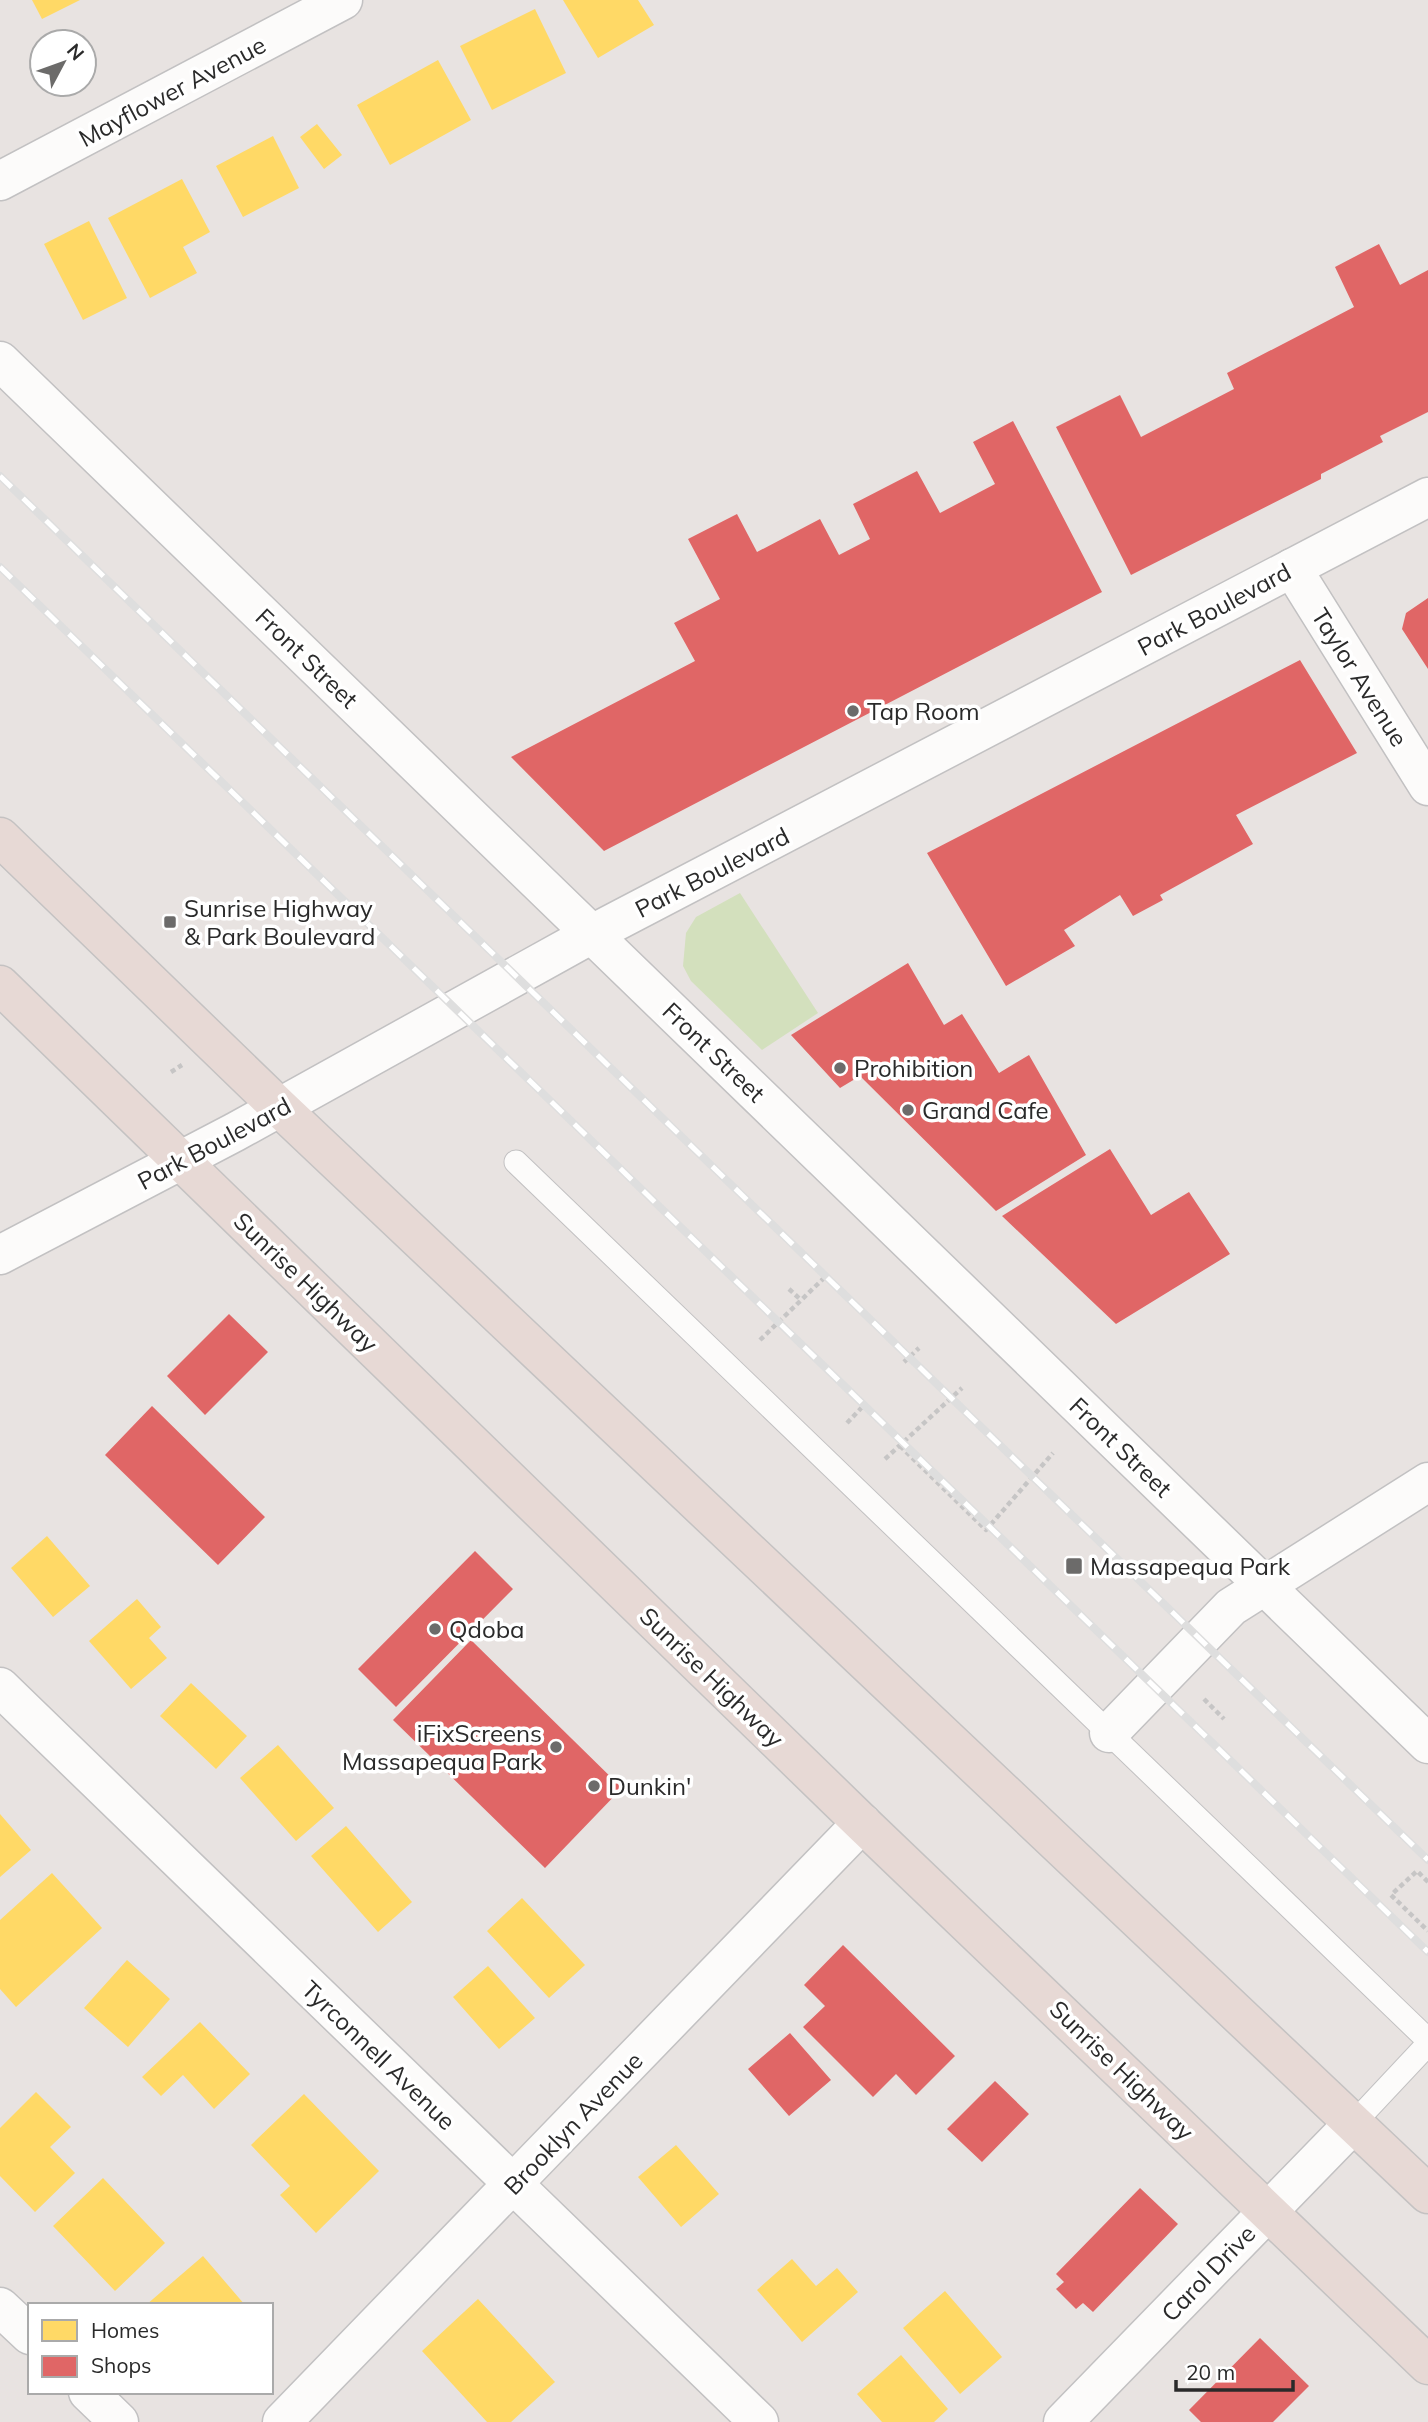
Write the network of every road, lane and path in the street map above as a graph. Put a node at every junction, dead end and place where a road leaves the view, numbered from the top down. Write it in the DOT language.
graph roads {
  1 [pos="343,0"];
  2 [pos="0,181"];
  3 [pos="0,361"];
  4 [pos="1428,497"];
  5 [pos="1292,568"];
  6 [pos="1428,786"];
  7 [pos="0,837"];
  8 [pos="592,934"];
  9 [pos="0,985"];
  10 [pos="183,1064"];
  11 [pos="171,1072"];
  12 [pos="280,1108"];
  13 [pos="181,1161"];
  14 [pos="516,1161"];
  15 [pos="0,1255"];
  16 [pos="826,1276"];
  17 [pos="789,1289"];
  18 [pos="802,1300"];
  19 [pos="760,1340"];
  20 [pos="919,1348"];
  21 [pos="904,1362"];
  22 [pos="962,1388"];
  23 [pos="866,1403"];
  24 [pos="847,1423"];
  25 [pos="920,1427"];
  26 [pos="928,1434"];
  27 [pos="900,1446"];
  28 [pos="1053,1452"];
  29 [pos="885,1459"];
  30 [pos="1428,1482"];
  31 [pos="1264,1585"];
  32 [pos="0,1687"];
  33 [pos="1204,1699"];
  34 [pos="1224,1719"];
  35 [pos="1109,1733"];
  36 [pos="1428,1744"];
  37 [pos="862,1823"];
  38 [pos="1428,1882"];
  39 [pos="1428,1931"];
  40 [pos="1428,2042"];
  41 [pos="1353,2124"];
  42 [pos="513,2184"];
  43 [pos="1428,2194"];
  44 [pos="1269,2210"];
  45 [pos="0,2306"];
  46 [pos="28,2333"];
  47 [pos="1428,2365"];
  48 [pos="90,2394"];
  49 [pos="119,2422"];
  50 [pos="282,2422"];
  51 [pos="759,2422"];
  52 [pos="1063,2422"];
  1 -- 2 [label="street, Mayflower Avenue"];
  3 -- 8 [label="street, Front Street"];
  4 -- 5 [label="street, Park Boulevard"];
  5 -- 6 [label="street, Taylor Avenue"];
  5 -- 8 [label="street, Park Boulevard"];
  7 -- 12 [label="highway"];
  8 -- 12 [label="street, Park Boulevard"];
  8 -- 31 [label="street, Front Street"];
  9 -- 13 [label="highway, Sunrise Highway"];
  10 -- 11 [label="path"];
  12 -- 13 [label="street, Park Boulevard"];
  12 -- 41 [label="highway"];
  13 -- 15 [label="street, Park Boulevard"];
  13 -- 37 [label="highway, Sunrise Highway"];
  14 -- 35 [label="lane"];
  16 -- 18 [label="path"];
  17 -- 18 [label="path"];
  18 -- 19 [label="path"];
  20 -- 21 [label="path"];
  22 -- 25 [label="path"];
  23 -- 24 [label="path"];
  25 -- 26 [label="path"];
  25 -- 27 [label="path"];
  27 -- 28 [label="path"];
  27 -- 29 [label="path"];
  30 -- 31 [label="street"];
  31 -- 35 [label="street"];
  31 -- 36 [label="street, Front Street"];
  32 -- 42 [label="street, Tyrconnell Avenue"];
  33 -- 34 [label="path"];
  35 -- 40 [label="lane"];
  37 -- 42 [label="street, Brooklyn Avenue"];
  37 -- 44 [label="highway, Sunrise Highway"];
  38 -- 39 [label="path"];
  40 -- 41 [label="lane"];
  41 -- 43 [label="highway"];
  41 -- 44 [label="street, Carol Drive"];
  42 -- 50 [label="street, Brooklyn Avenue"];
  42 -- 51 [label="street, Tyrconnell Avenue"];
  44 -- 47 [label="highway, Sunrise Highway"];
  44 -- 52 [label="street, Carol Drive"];
  45 -- 46 [label="street"];
  48 -- 49 [label="street"];
}
